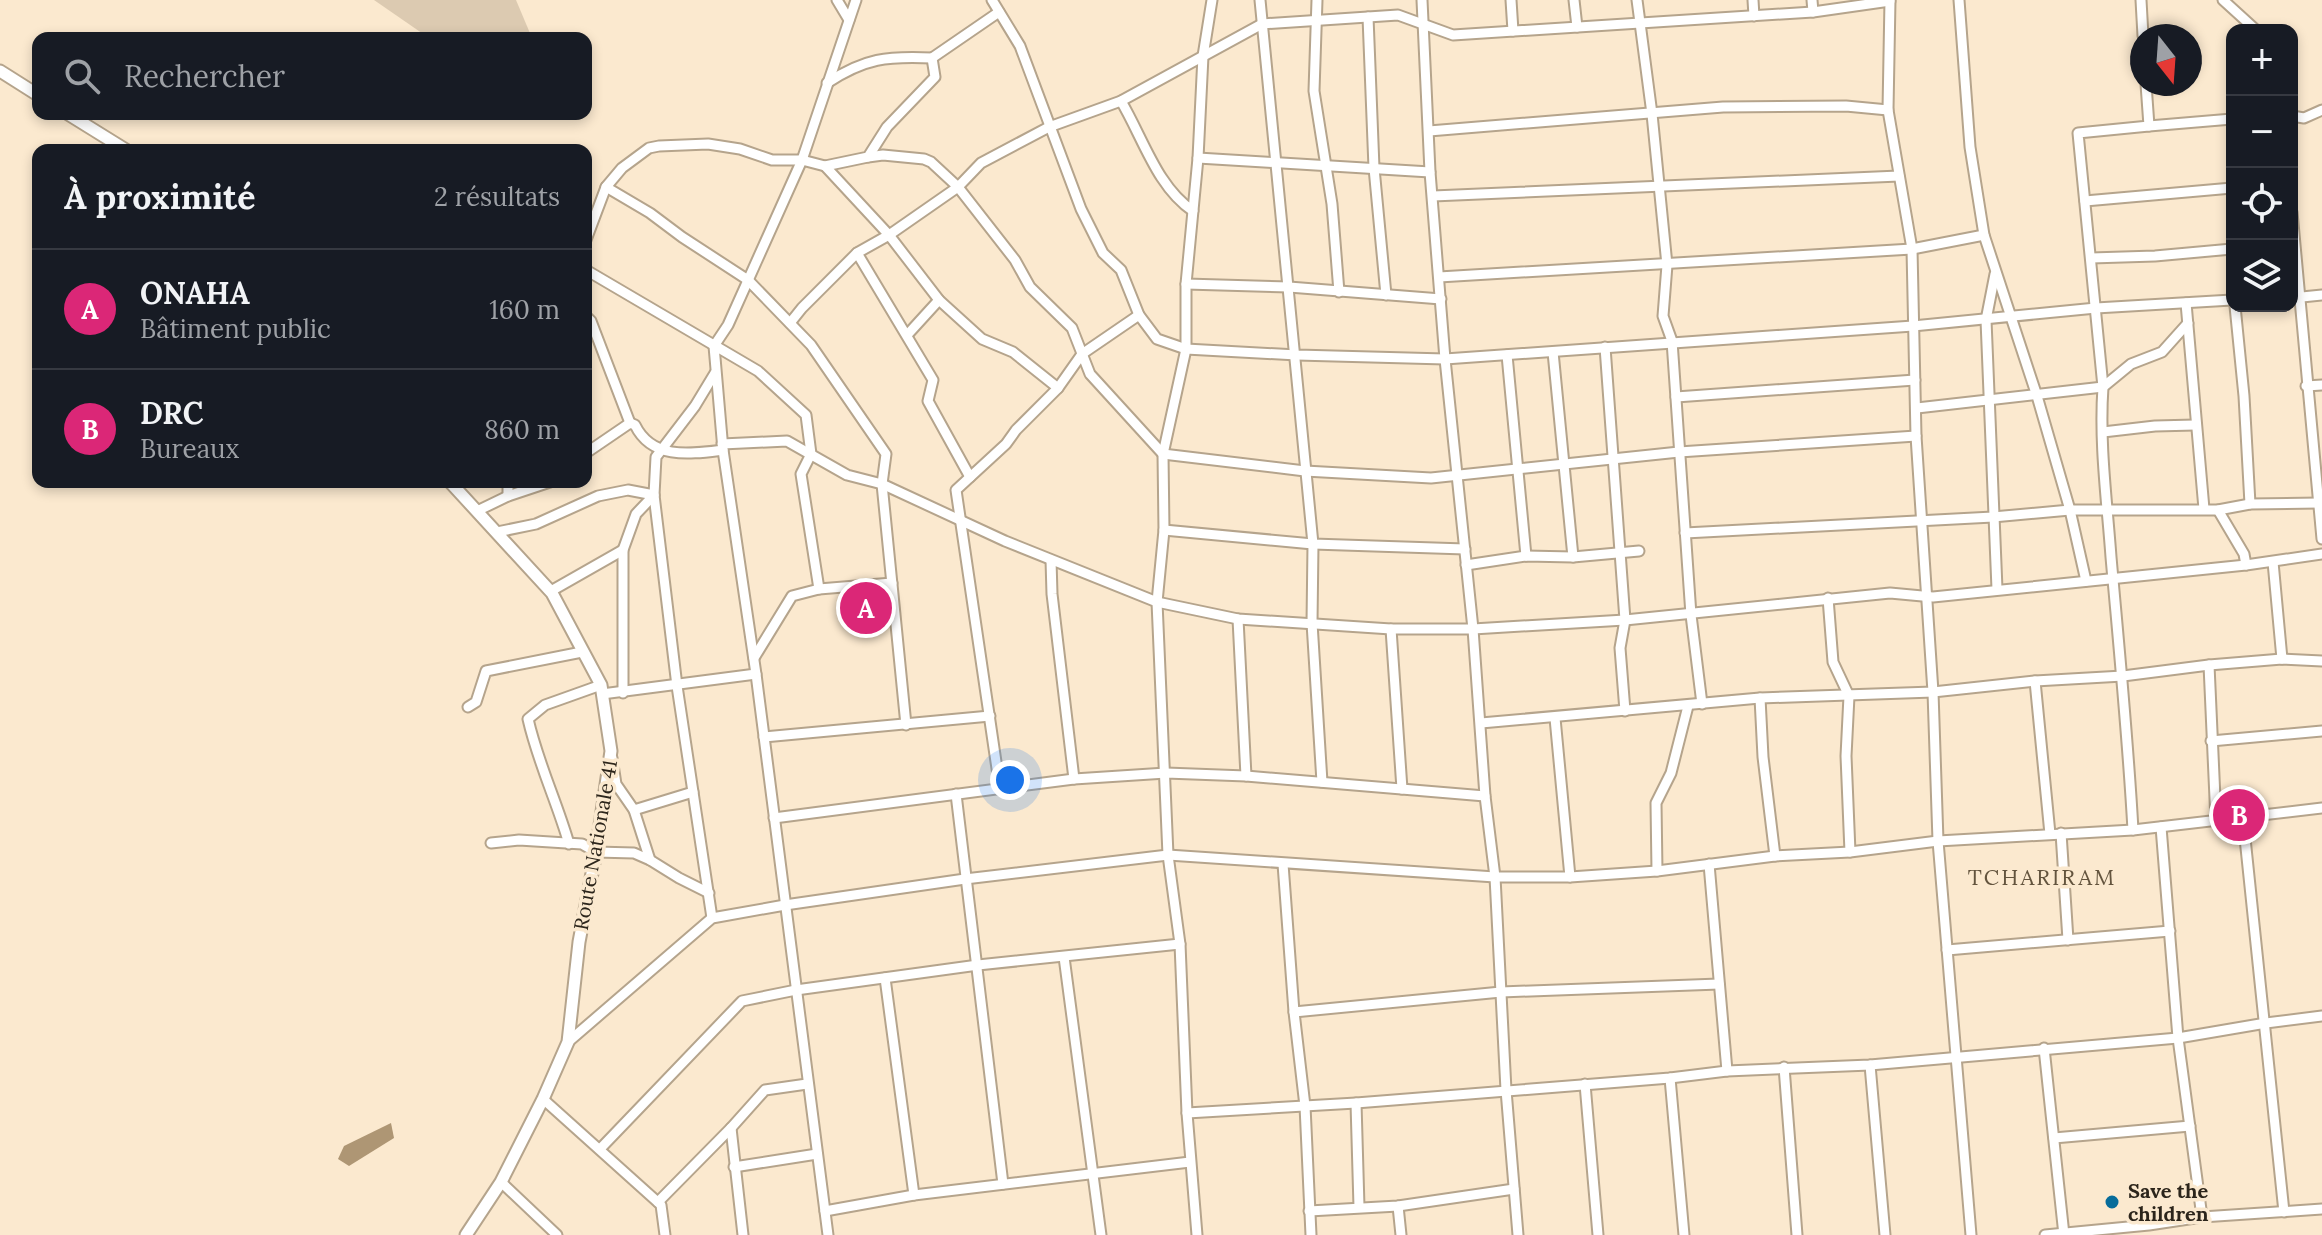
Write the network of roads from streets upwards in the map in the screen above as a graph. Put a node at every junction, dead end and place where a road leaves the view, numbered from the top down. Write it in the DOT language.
graph roads {
  1 [pos="837,0"];
  2 [pos="856,0"];
  3 [pos="992,0"];
  4 [pos="1212,0"];
  5 [pos="1260,0"];
  6 [pos="1317,0"];
  7 [pos="1422,0"];
  8 [pos="1511,0"];
  9 [pos="1574,0"];
  10 [pos="1637,0"];
  11 [pos="1753,0"];
  12 [pos="1812,0"];
  13 [pos="1890,0"];
  14 [pos="1959,0"];
  15 [pos="2141,0"];
  16 [pos="2223,0"];
  17 [pos="999,12"];
  18 [pos="1813,12"];
  19 [pos="1754,16"];
  20 [pos="1368,17"];
  21 [pos="849,20"];
  22 [pos="1317,21"];
  23 [pos="1639,21"];
  24 [pos="1262,24"];
  25 [pos="2142,24"];
  26 [pos="2249,24"];
  27 [pos="1424,26"];
  28 [pos="1577,27"];
  29 [pos="1513,31"];
  30 [pos="1203,56"];
  31 [pos="932,58"];
  32 [pos="0,71"];
  33 [pos="827,83"];
  34 [pos="32,91"];
  35 [pos="2147,96"];
  36 [pos="1121,101"];
  37 [pos="1888,110"];
  38 [pos="2322,110"];
  39 [pos="1652,114"];
  40 [pos="2298,117"];
  41 [pos="78,120"];
  42 [pos="2226,120"];
  43 [pos="2149,126"];
  44 [pos="1049,127"];
  45 [pos="1429,131"];
  46 [pos="116,144"];
  47 [pos="868,157"];
  48 [pos="1198,158"];
  49 [pos="802,160"];
  50 [pos="1276,162"];
  51 [pos="1324,165"];
  52 [pos="825,166"];
  53 [pos="1374,168"];
  54 [pos="1430,172"];
  55 [pos="1899,176"];
  56 [pos="1660,185"];
  57 [pos="606,187"];
  58 [pos="958,187"];
  59 [pos="2226,189"];
  60 [pos="1433,196"];
  61 [pos="2085,201"];
  62 [pos="1193,211"];
  63 [pos="592,224"];
  64 [pos="889,235"];
  65 [pos="1984,235"];
  66 [pos="1912,249"];
  67 [pos="2226,250"];
  68 [pos="857,253"];
  69 [pos="2091,258"];
  70 [pos="1667,265"];
  71 [pos="592,274"];
  72 [pos="1995,274"];
  73 [pos="1439,277"];
  74 [pos="748,280"];
  75 [pos="1186,284"];
  76 [pos="1289,287"];
  77 [pos="1339,292"];
  78 [pos="1386,295"];
  79 [pos="2322,295"];
  80 [pos="2298,298"];
  81 [pos="1441,299"];
  82 [pos="939,300"];
  83 [pos="2226,300"];
  84 [pos="2186,303"];
  85 [pos="2096,308"];
  86 [pos="2236,312"];
  87 [pos="2297,312"];
  88 [pos="1139,315"];
  89 [pos="2013,317"];
  90 [pos="1986,320"];
  91 [pos="790,323"];
  92 [pos="2188,323"];
  93 [pos="592,324"];
  94 [pos="1913,326"];
  95 [pos="908,334"];
  96 [pos="1672,341"];
  97 [pos="714,346"];
  98 [pos="1605,347"];
  99 [pos="1186,349"];
  100 [pos="1553,352"];
  101 [pos="1082,354"];
  102 [pos="1297,355"];
  103 [pos="1507,355"];
  104 [pos="1445,359"];
  105 [pos="715,373"];
  106 [pos="1915,380"];
  107 [pos="2322,385"];
  108 [pos="2306,386"];
  109 [pos="2103,387"];
  110 [pos="1058,388"];
  111 [pos="2037,396"];
  112 [pos="1676,397"];
  113 [pos="1989,400"];
  114 [pos="1917,408"];
  115 [pos="630,423"];
  116 [pos="2195,425"];
  117 [pos="2103,432"];
  118 [pos="1916,436"];
  119 [pos="722,447"];
  120 [pos="592,449"];
  121 [pos="662,451"];
  122 [pos="1679,452"];
  123 [pos="811,454"];
  124 [pos="1163,454"];
  125 [pos="1613,459"];
  126 [pos="1564,464"];
  127 [pos="1518,469"];
  128 [pos="1305,471"];
  129 [pos="1457,475"];
  130 [pos="970,477"];
  131 [pos="882,484"];
  132 [pos="456,488"];
  133 [pos="508,488"];
  134 [pos="532,488"];
  135 [pos="654,495"];
  136 [pos="508,496"];
  137 [pos="2319,503"];
  138 [pos="2250,504"];
  139 [pos="2204,509"];
  140 [pos="2070,510"];
  141 [pos="2107,510"];
  142 [pos="2218,510"];
  143 [pos="477,511"];
  144 [pos="1993,517"];
  145 [pos="961,520"];
  146 [pos="1921,521"];
  147 [pos="1164,530"];
  148 [pos="497,532"];
  149 [pos="1685,533"];
  150 [pos="2322,539"];
  151 [pos="1313,544"];
  152 [pos="1465,549"];
  153 [pos="623,550"];
  154 [pos="1620,551"];
  155 [pos="1639,551"];
  156 [pos="2322,554"];
  157 [pos="1526,556"];
  158 [pos="1573,557"];
  159 [pos="1051,560"];
  160 [pos="2273,562"];
  161 [pos="1466,565"];
  162 [pos="2246,565"];
  163 [pos="2113,578"];
  164 [pos="2086,581"];
  165 [pos="892,583"];
  166 [pos="819,589"];
  167 [pos="1997,589"];
  168 [pos="551,591"];
  169 [pos="1926,596"];
  170 [pos="1828,598"];
  171 [pos="1157,602"];
  172 [pos="1691,615"];
  173 [pos="1238,619"];
  174 [pos="1625,620"];
  175 [pos="1312,623"];
  176 [pos="1391,629"];
  177 [pos="1473,629"];
  178 [pos="582,652"];
  179 [pos="754,658"];
  180 [pos="2282,659"];
  181 [pos="2322,661"];
  182 [pos="2209,665"];
  183 [pos="756,674"];
  184 [pos="2123,676"];
  185 [pos="2035,681"];
  186 [pos="677,686"];
  187 [pos="601,690"];
  188 [pos="1933,692"];
  189 [pos="623,693"];
  190 [pos="1849,696"];
  191 [pos="1760,698"];
  192 [pos="1702,704"];
  193 [pos="1688,706"];
  194 [pos="468,707"];
  195 [pos="1625,711"];
  196 [pos="990,716"];
  197 [pos="1555,718"];
  198 [pos="1481,723"];
  199 [pos="906,725"];
  200 [pos="2322,731"];
  201 [pos="764,737"];
  202 [pos="2211,741"];
  203 [pos="611,751"];
  204 [pos="1166,773"];
  205 [pos="1246,776"];
  206 [pos="1074,779"];
  207 [pos="1322,782"];
  208 [pos="1000,789"];
  209 [pos="1402,789"];
  210 [pos="693,792"];
  211 [pos="956,794"];
  212 [pos="1485,796"];
  213 [pos="2322,808"];
  214 [pos="634,810"];
  215 [pos="774,818"];
  216 [pos="2243,819"];
  217 [pos="2216,821"];
  218 [pos="2161,827"];
  219 [pos="2133,830"];
  220 [pos="2061,833"];
  221 [pos="2050,834"];
  222 [pos="1938,841"];
  223 [pos="491,843"];
  224 [pos="569,844"];
  225 [pos="596,852"];
  226 [pos="1850,852"];
  227 [pos="1168,855"];
  228 [pos="1775,856"];
  229 [pos="650,860"];
  230 [pos="1283,864"];
  231 [pos="1709,864"];
  232 [pos="1657,871"];
  233 [pos="1495,877"];
  234 [pos="1570,877"];
  235 [pos="965,879"];
  236 [pos="709,893"];
  237 [pos="785,905"];
  238 [pos="712,918"];
  239 [pos="2170,931"];
  240 [pos="2068,940"];
  241 [pos="1180,944"];
  242 [pos="1947,950"];
  243 [pos="1064,957"];
  244 [pos="978,965"];
  245 [pos="885,978"];
  246 [pos="1719,984"];
  247 [pos="796,990"];
  248 [pos="1501,992"];
  249 [pos="1294,1012"];
  250 [pos="2322,1016"];
  251 [pos="2266,1023"];
  252 [pos="2178,1038"];
  253 [pos="568,1042"];
  254 [pos="2044,1048"];
  255 [pos="1956,1057"];
  256 [pos="1870,1065"];
  257 [pos="1784,1067"];
  258 [pos="1727,1071"];
  259 [pos="1670,1078"];
  260 [pos="807,1084"];
  261 [pos="1585,1084"];
  262 [pos="1506,1090"];
  263 [pos="543,1099"];
  264 [pos="1356,1103"];
  265 [pos="1305,1106"];
  266 [pos="1187,1113"];
  267 [pos="2190,1126"];
  268 [pos="731,1128"];
  269 [pos="2054,1138"];
  270 [pos="600,1149"];
  271 [pos="817,1154"];
  272 [pos="1190,1162"];
  273 [pos="734,1167"];
  274 [pos="1094,1173"];
  275 [pos="501,1182"];
  276 [pos="1003,1184"];
  277 [pos="1514,1189"];
  278 [pos="914,1195"];
  279 [pos="658,1202"];
  280 [pos="1398,1206"];
  281 [pos="1359,1207"];
  282 [pos="2322,1209"];
  283 [pos="825,1211"];
  284 [pos="1309,1211"];
  285 [pos="2284,1212"];
  286 [pos="2202,1217"];
  287 [pos="2149,1230"];
  288 [pos="2064,1234"];
  289 [pos="466,1235"];
  290 [pos="557,1235"];
  291 [pos="665,1235"];
  292 [pos="743,1235"];
  293 [pos="828,1235"];
  294 [pos="1101,1235"];
  295 [pos="1197,1235"];
  296 [pos="1311,1235"];
  297 [pos="1401,1235"];
  298 [pos="1518,1235"];
  299 [pos="1598,1235"];
  300 [pos="1684,1235"];
  301 [pos="1797,1235"];
  302 [pos="1885,1235"];
  303 [pos="1971,1235"];
  304 [pos="2045,1235"];
  1 -- 21 [label="street"];
  2 -- 21 [label="street"];
  3 -- 17 [label="street"];
  4 -- 30 [label="street"];
  5 -- 24 [label="street"];
  6 -- 22 [label="street"];
  7 -- 27 [label="street"];
  8 -- 29 [label="street"];
  9 -- 28 [label="street"];
  10 -- 23 [label="street"];
  11 -- 19 [label="street"];
  12 -- 18 [label="street"];
  13 -- 18 [label="street"];
  13 -- 37 [label="street"];
  14 -- 65 [label="street"];
  15 -- 25 [label="street"];
  16 -- 26 [label="street"];
  17 -- 31 [label="street"];
  17 -- 44 [label="street"];
  18 -- 19 [label="street"];
  19 -- 23 [label="street"];
  20 -- 22 [label="street"];
  20 -- 27 [label="street"];
  20 -- 53 [label="street"];
  21 -- 33 [label="street"];
  22 -- 24 [label="street"];
  22 -- 51 [label="street"];
  23 -- 28 [label="street"];
  23 -- 39 [label="street"];
  24 -- 30 [label="street"];
  24 -- 50 [label="street"];
  27 -- 29 [label="street"];
  27 -- 45 [label="street"];
  28 -- 29 [label="street"];
  30 -- 36 [label="street"];
  30 -- 48 [label="street"];
  31 -- 33 [label="street"];
  31 -- 47 [label="street"];
  32 -- 34 [label="street"];
  33 -- 49 [label="street"];
  35 -- 43 [label="street"];
  36 -- 44 [label="street"];
  36 -- 62 [label="street"];
  37 -- 39 [label="street"];
  37 -- 55 [label="street"];
  38 -- 40 [label="street"];
  39 -- 45 [label="street"];
  39 -- 56 [label="street"];
  41 -- 46 [label="street"];
  42 -- 43 [label="street"];
  43 -- 61 [label="street"];
  44 -- 58 [label="street"];
  44 -- 88 [label="street"];
  45 -- 54 [label="street"];
  47 -- 52 [label="street"];
  47 -- 58 [label="street"];
  48 -- 50 [label="street"];
  48 -- 62 [label="street"];
  49 -- 52 [label="street"];
  49 -- 57 [label="street"];
  49 -- 74 [label="street"];
  50 -- 51 [label="street"];
  50 -- 76 [label="street"];
  51 -- 53 [label="street"];
  51 -- 77 [label="street"];
  52 -- 64 [label="street"];
  53 -- 54 [label="street"];
  53 -- 78 [label="street"];
  54 -- 60 [label="street"];
  55 -- 56 [label="street"];
  55 -- 66 [label="street"];
  56 -- 60 [label="street"];
  56 -- 70 [label="street"];
  57 -- 63 [label="street"];
  57 -- 74 [label="street"];
  58 -- 64 [label="street"];
  58 -- 101 [label="street"];
  59 -- 61 [label="street"];
  60 -- 73 [label="street"];
  61 -- 69 [label="street"];
  62 -- 75 [label="street"];
  64 -- 68 [label="street"];
  64 -- 82 [label="street"];
  65 -- 66 [label="street"];
  65 -- 72 [label="street"];
  66 -- 70 [label="street"];
  66 -- 94 [label="street"];
  67 -- 69 [label="street"];
  68 -- 91 [label="street"];
  68 -- 95 [label="street"];
  69 -- 85 [label="street"];
  70 -- 73 [label="street"];
  70 -- 96 [label="street"];
  71 -- 97 [label="street"];
  72 -- 89 [label="street"];
  72 -- 90 [label="street"];
  73 -- 81 [label="street"];
  74 -- 91 [label="street"];
  74 -- 97 [label="street"];
  75 -- 76 [label="street"];
  75 -- 99 [label="street"];
  76 -- 77 [label="street"];
  76 -- 102 [label="street"];
  77 -- 78 [label="street"];
  78 -- 81 [label="street"];
  79 -- 80 [label="street"];
  81 -- 104 [label="street"];
  82 -- 95 [label="street"];
  82 -- 110 [label="street"];
  83 -- 84 [label="street"];
  84 -- 85 [label="street"];
  84 -- 92 [label="street"];
  85 -- 89 [label="street"];
  85 -- 109 [label="street"];
  86 -- 138 [label="street"];
  87 -- 108 [label="street"];
  88 -- 99 [label="street"];
  88 -- 101 [label="street"];
  89 -- 90 [label="street"];
  89 -- 111 [label="street"];
  90 -- 94 [label="street"];
  90 -- 113 [label="street"];
  91 -- 131 [label="street"];
  92 -- 109 [label="street"];
  92 -- 116 [label="street"];
  93 -- 115 [label="street"];
  94 -- 96 [label="street"];
  94 -- 106 [label="street"];
  95 -- 130 [label="street"];
  96 -- 98 [label="street"];
  96 -- 112 [label="street"];
  97 -- 105 [label="street"];
  97 -- 123 [label="street"];
  98 -- 100 [label="street"];
  98 -- 125 [label="street"];
  99 -- 102 [label="street"];
  99 -- 124 [label="street"];
  100 -- 103 [label="street"];
  100 -- 126 [label="street"];
  101 -- 110 [label="street"];
  101 -- 124 [label="street"];
  102 -- 104 [label="street"];
  102 -- 128 [label="street"];
  103 -- 104 [label="street"];
  103 -- 127 [label="street"];
  104 -- 129 [label="street"];
  105 -- 119 [label="street"];
  105 -- 121 [label="street"];
  106 -- 112 [label="street"];
  106 -- 114 [label="street"];
  107 -- 108 [label="street"];
  108 -- 137 [label="street"];
  109 -- 111 [label="street"];
  109 -- 117 [label="street"];
  110 -- 130 [label="street"];
  111 -- 113 [label="street"];
  111 -- 140 [label="street"];
  112 -- 122 [label="street"];
  113 -- 114 [label="street"];
  113 -- 144 [label="street"];
  114 -- 118 [label="street"];
  115 -- 120 [label="street"];
  115 -- 121 [label="street"];
  116 -- 117 [label="street"];
  116 -- 139 [label="street"];
  117 -- 141 [label="street"];
  118 -- 122 [label="street"];
  118 -- 146 [label="street"];
  119 -- 121 [label="street"];
  119 -- 123 [label="street"];
  119 -- 179 [label="street"];
  121 -- 135 [label="street"];
  122 -- 125 [label="street"];
  122 -- 149 [label="street"];
  123 -- 131 [label="street"];
  123 -- 166 [label="street"];
  124 -- 128 [label="street"];
  124 -- 147 [label="street"];
  125 -- 126 [label="street"];
  125 -- 154 [label="street"];
  126 -- 127 [label="street"];
  126 -- 158 [label="street"];
  127 -- 129 [label="street"];
  127 -- 157 [label="street"];
  128 -- 129 [label="street"];
  128 -- 151 [label="street"];
  129 -- 152 [label="street"];
  130 -- 145 [label="street"];
  131 -- 145 [label="street"];
  131 -- 165 [label="street"];
  132 -- 143 [label="street, Route Nationale 41"];
  133 -- 136 [label="street"];
  134 -- 136 [label="street"];
  135 -- 148 [label="street"];
  135 -- 153 [label="street"];
  135 -- 186 [label="street"];
  136 -- 143 [label="street"];
  137 -- 138 [label="street"];
  137 -- 150 [label="street"];
  138 -- 142 [label="street"];
  139 -- 141 [label="street"];
  139 -- 142 [label="street"];
  140 -- 141 [label="street"];
  140 -- 144 [label="street"];
  140 -- 164 [label="street"];
  141 -- 163 [label="street"];
  142 -- 162 [label="street"];
  143 -- 148 [label="street, Route Nationale 41"];
  144 -- 146 [label="street"];
  144 -- 167 [label="street"];
  145 -- 159 [label="street"];
  145 -- 196 [label="street"];
  146 -- 149 [label="street"];
  146 -- 169 [label="street"];
  147 -- 151 [label="street"];
  147 -- 171 [label="street"];
  148 -- 168 [label="street, Route Nationale 41"];
  149 -- 172 [label="street"];
  151 -- 152 [label="street"];
  151 -- 175 [label="street"];
  152 -- 161 [label="street"];
  153 -- 168 [label="street"];
  153 -- 189 [label="street"];
  154 -- 155 [label="street"];
  154 -- 158 [label="street"];
  154 -- 174 [label="street"];
  156 -- 160 [label="street"];
  157 -- 158 [label="street"];
  157 -- 161 [label="street"];
  159 -- 171 [label="street"];
  159 -- 206 [label="street"];
  160 -- 162 [label="street"];
  160 -- 180 [label="street"];
  161 -- 177 [label="street"];
  162 -- 163 [label="street"];
  163 -- 164 [label="street"];
  163 -- 184 [label="street"];
  164 -- 167 [label="street"];
  165 -- 166 [label="street"];
  165 -- 199 [label="street"];
  166 -- 179 [label="street"];
  167 -- 169 [label="street"];
  168 -- 178 [label="street, Route Nationale 41"];
  169 -- 170 [label="street"];
  169 -- 188 [label="street"];
  170 -- 172 [label="street"];
  170 -- 190 [label="street"];
  171 -- 173 [label="street"];
  171 -- 204 [label="street"];
  172 -- 174 [label="street"];
  172 -- 192 [label="street"];
  173 -- 175 [label="street"];
  173 -- 205 [label="street"];
  174 -- 177 [label="street"];
  174 -- 195 [label="street"];
  175 -- 176 [label="street"];
  175 -- 207 [label="street"];
  176 -- 177 [label="street"];
  176 -- 209 [label="street"];
  177 -- 198 [label="street"];
  178 -- 187 [label="street, Route Nationale 41"];
  178 -- 194 [label="street"];
  179 -- 183 [label="street"];
  180 -- 181 [label="street"];
  180 -- 182 [label="street"];
  182 -- 184 [label="street"];
  182 -- 202 [label="street"];
  183 -- 186 [label="street"];
  183 -- 201 [label="street"];
  184 -- 185 [label="street"];
  184 -- 219 [label="street"];
  185 -- 188 [label="street"];
  185 -- 221 [label="street"];
  186 -- 189 [label="street"];
  186 -- 210 [label="street"];
  187 -- 189 [label="street"];
  187 -- 203 [label="street, Route Nationale 41"];
  187 -- 224 [label="street"];
  188 -- 190 [label="street"];
  188 -- 222 [label="street"];
  190 -- 191 [label="street"];
  190 -- 226 [label="street"];
  191 -- 192 [label="street"];
  191 -- 228 [label="street"];
  192 -- 193 [label="street"];
  193 -- 195 [label="street"];
  193 -- 232 [label="street"];
  195 -- 197 [label="street"];
  196 -- 199 [label="street"];
  196 -- 208 [label="street"];
  197 -- 198 [label="street"];
  197 -- 234 [label="street"];
  198 -- 212 [label="street"];
  199 -- 201 [label="street"];
  200 -- 202 [label="street"];
  201 -- 215 [label="street"];
  202 -- 217 [label="street"];
  203 -- 214 [label="street"];
  203 -- 225 [label="street, Route Nationale 41"];
  204 -- 205 [label="street"];
  204 -- 206 [label="street"];
  204 -- 227 [label="street"];
  205 -- 207 [label="street"];
  206 -- 208 [label="street"];
  207 -- 209 [label="street"];
  208 -- 211 [label="street"];
  209 -- 212 [label="street"];
  210 -- 214 [label="street"];
  210 -- 236 [label="street"];
  211 -- 215 [label="street"];
  211 -- 235 [label="street"];
  212 -- 233 [label="street"];
  213 -- 216 [label="street"];
  214 -- 229 [label="street"];
  215 -- 237 [label="street"];
  216 -- 217 [label="street"];
  216 -- 251 [label="street"];
  217 -- 218 [label="street"];
  218 -- 219 [label="street"];
  218 -- 239 [label="street"];
  219 -- 220 [label="street"];
  220 -- 221 [label="street"];
  220 -- 240 [label="street"];
  221 -- 222 [label="street"];
  222 -- 226 [label="street"];
  222 -- 242 [label="street"];
  223 -- 224 [label="street"];
  224 -- 225 [label="street"];
  225 -- 229 [label="street"];
  225 -- 253 [label="street, Route Nationale 41"];
  226 -- 228 [label="street"];
  227 -- 230 [label="street"];
  227 -- 235 [label="street"];
  227 -- 241 [label="street"];
  228 -- 231 [label="street"];
  229 -- 236 [label="street"];
  230 -- 233 [label="street"];
  230 -- 249 [label="street"];
  231 -- 232 [label="street"];
  231 -- 246 [label="street"];
  232 -- 234 [label="street"];
  233 -- 234 [label="street"];
  233 -- 248 [label="street"];
  235 -- 237 [label="street"];
  235 -- 244 [label="street"];
  236 -- 238 [label="street"];
  237 -- 238 [label="street"];
  237 -- 247 [label="street"];
  238 -- 253 [label="street"];
  239 -- 240 [label="street"];
  239 -- 252 [label="street"];
  240 -- 242 [label="street"];
  241 -- 243 [label="street"];
  241 -- 266 [label="street"];
  242 -- 255 [label="street"];
  243 -- 244 [label="street"];
  243 -- 274 [label="street"];
  244 -- 245 [label="street"];
  244 -- 276 [label="street"];
  245 -- 247 [label="street"];
  245 -- 278 [label="street"];
  246 -- 248 [label="street"];
  246 -- 258 [label="street"];
  247 -- 260 [label="street"];
  247 -- 270 [label="street"];
  248 -- 249 [label="street"];
  248 -- 262 [label="street"];
  249 -- 265 [label="street"];
  250 -- 251 [label="street"];
  251 -- 252 [label="street"];
  251 -- 285 [label="street"];
  252 -- 254 [label="street"];
  252 -- 267 [label="street"];
  253 -- 263 [label="street, Route Nationale 41"];
  254 -- 255 [label="street"];
  254 -- 269 [label="street"];
  255 -- 256 [label="street"];
  255 -- 303 [label="street"];
  256 -- 257 [label="street"];
  256 -- 302 [label="street"];
  257 -- 258 [label="street"];
  257 -- 301 [label="street"];
  258 -- 259 [label="street"];
  259 -- 261 [label="street"];
  259 -- 300 [label="street"];
  260 -- 268 [label="street"];
  260 -- 271 [label="street"];
  261 -- 262 [label="street"];
  261 -- 299 [label="street"];
  262 -- 264 [label="street"];
  262 -- 277 [label="street"];
  263 -- 270 [label="street"];
  263 -- 275 [label="street, Route Nationale 41"];
  264 -- 265 [label="street"];
  264 -- 281 [label="street"];
  265 -- 266 [label="street"];
  265 -- 284 [label="street"];
  266 -- 272 [label="street"];
  267 -- 269 [label="street"];
  267 -- 286 [label="street"];
  268 -- 273 [label="street"];
  268 -- 279 [label="street"];
  269 -- 288 [label="street"];
  270 -- 279 [label="street"];
  271 -- 273 [label="street"];
  271 -- 283 [label="street"];
  272 -- 274 [label="street"];
  272 -- 295 [label="street"];
  273 -- 292 [label="street"];
  274 -- 276 [label="street"];
  274 -- 294 [label="street"];
  275 -- 289 [label="street, Route Nationale 41"];
  275 -- 290 [label="street"];
  276 -- 278 [label="street"];
  277 -- 280 [label="street"];
  277 -- 298 [label="street"];
  278 -- 283 [label="street"];
  279 -- 291 [label="street"];
  280 -- 281 [label="street"];
  280 -- 297 [label="street"];
  281 -- 284 [label="street"];
  282 -- 285 [label="street"];
  283 -- 293 [label="street"];
  284 -- 296 [label="street"];
  285 -- 286 [label="street"];
  286 -- 287 [label="street"];
  287 -- 288 [label="street"];
  288 -- 304 [label="street"];
}
